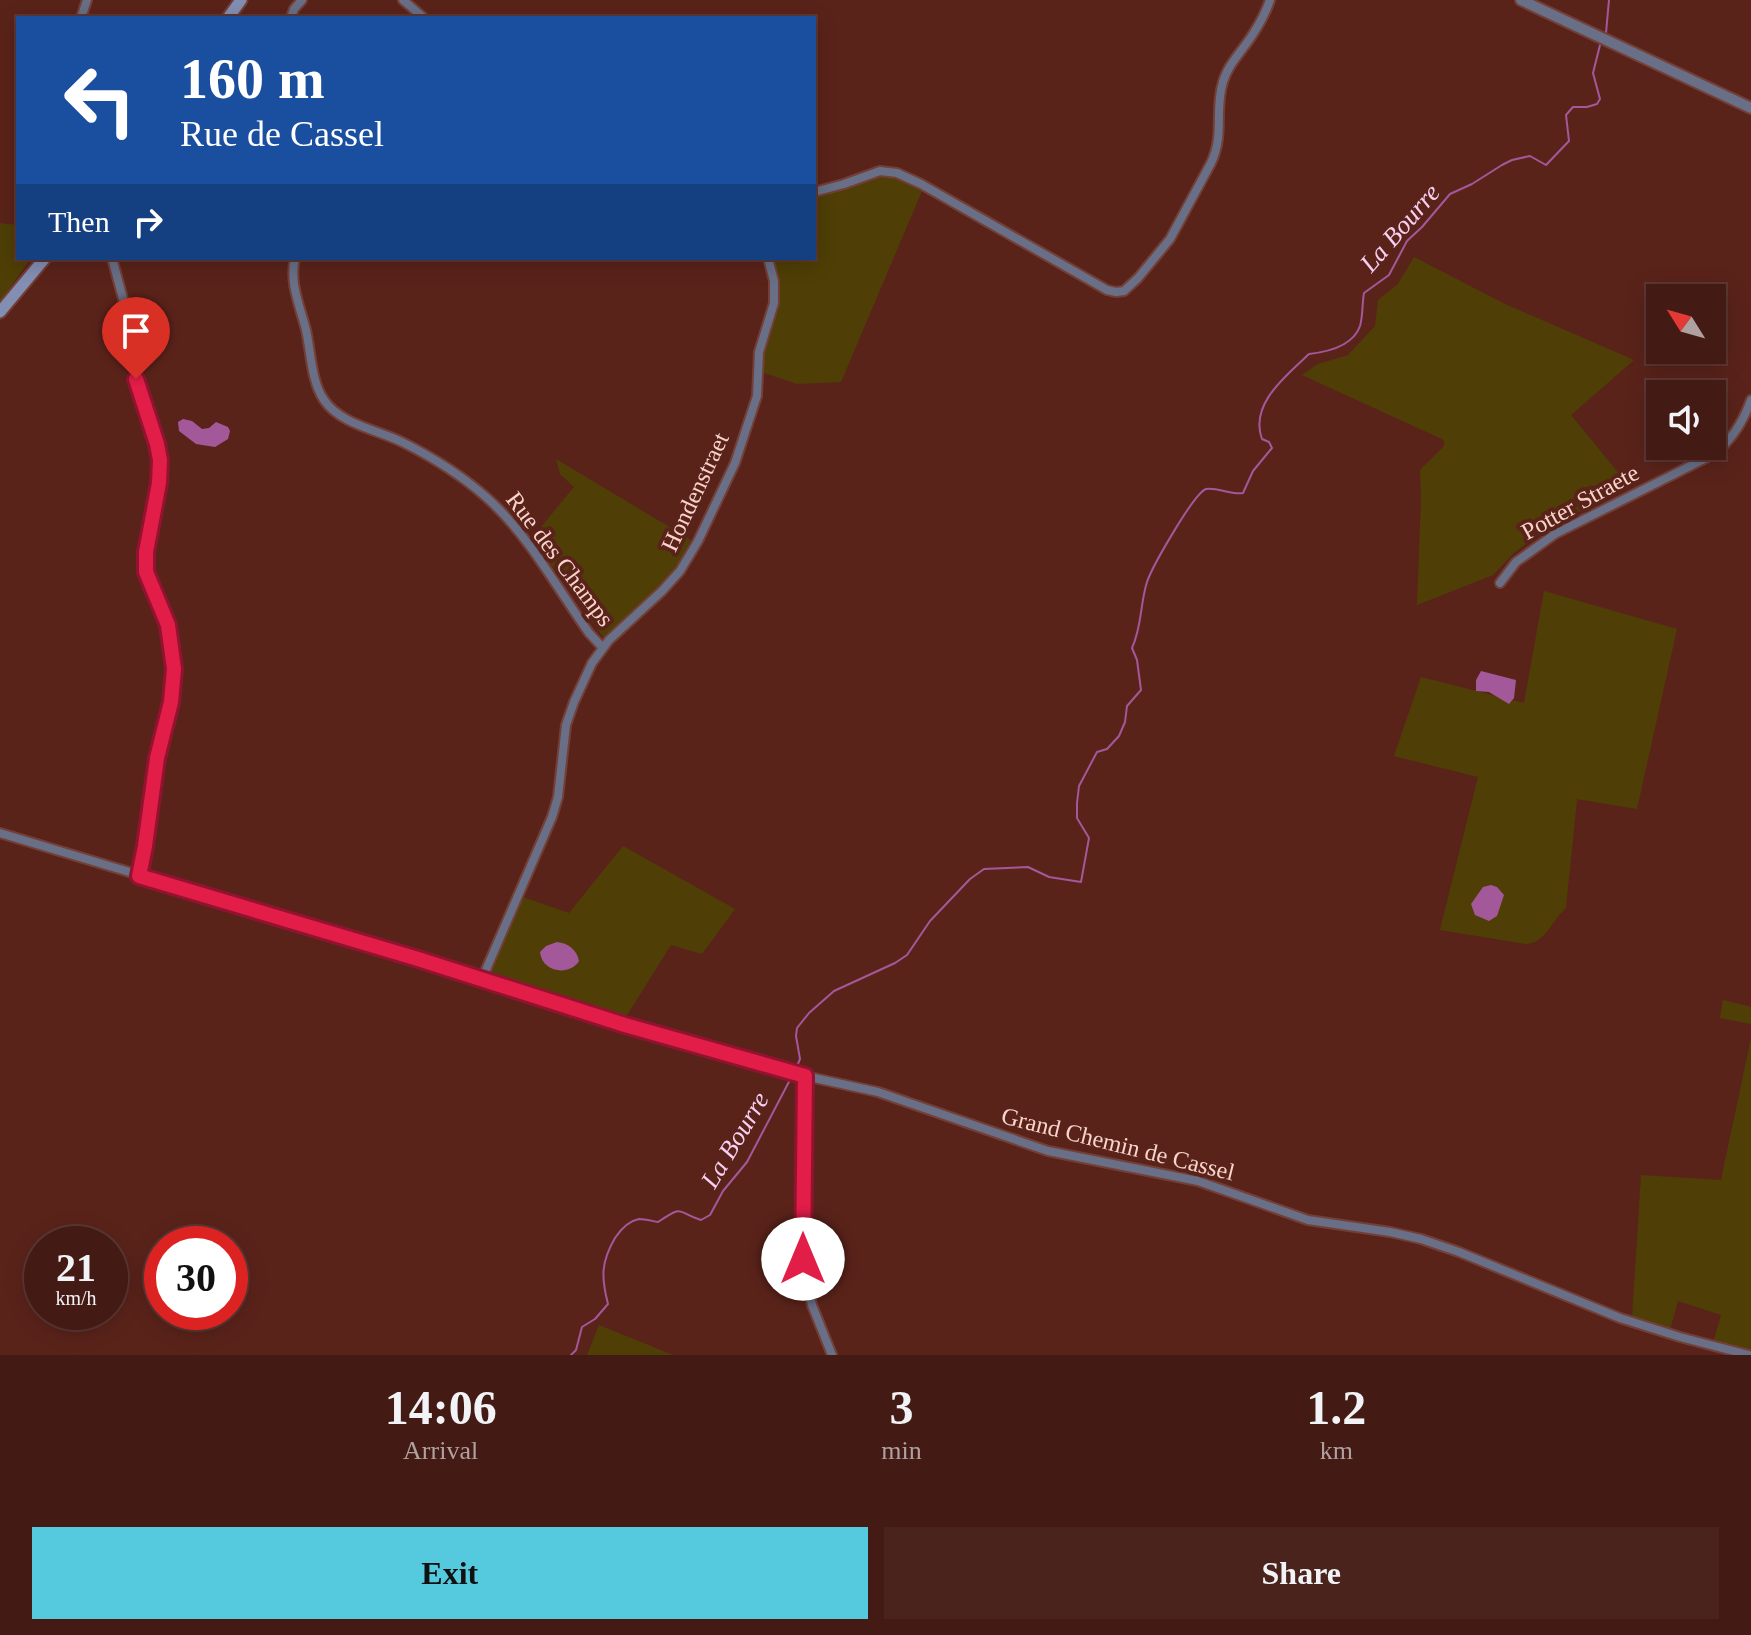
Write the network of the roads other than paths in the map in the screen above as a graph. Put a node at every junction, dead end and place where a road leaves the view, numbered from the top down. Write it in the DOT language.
graph roads {
  1 [pos="403,0"];
  2 [pos="1270,0"];
  3 [pos="1521,0"];
  4 [pos="422,16"];
  5 [pos="1751,108"];
  6 [pos="816,191"];
  7 [pos="43,260"];
  8 [pos="113,260"];
  9 [pos="295,260"];
  10 [pos="769,260"];
  11 [pos="0,312"];
  12 [pos="1751,400"];
  13 [pos="1500,583"];
  14 [pos="602,647"];
  15 [pos="0,833"];
  16 [pos="139,876"];
  17 [pos="482,979"];
  18 [pos="796,1074"];
  19 [pos="832,1355"];
  20 [pos="1749,1355"];
  1 -- 4 [label="street"];
  2 -- 6 [label="street"];
  3 -- 5 [label="street"];
  7 -- 11 [label="main road"];
  8 -- 16 [label="street"];
  9 -- 14 [label="street, Rue des Champs"];
  10 -- 14 [label="street, Hondenstraet"];
  12 -- 13 [label="street, Potter Straete"];
  14 -- 17 [label="street, Hondenstraet"];
  15 -- 16 [label="street, Grand Chemin de Cassel"];
  16 -- 17 [label="street, Grand Chemin de Cassel"];
  17 -- 18 [label="street, Grand Chemin de Cassel"];
  18 -- 19 [label="street"];
  18 -- 20 [label="street, Grand Chemin de Cassel"];
}
